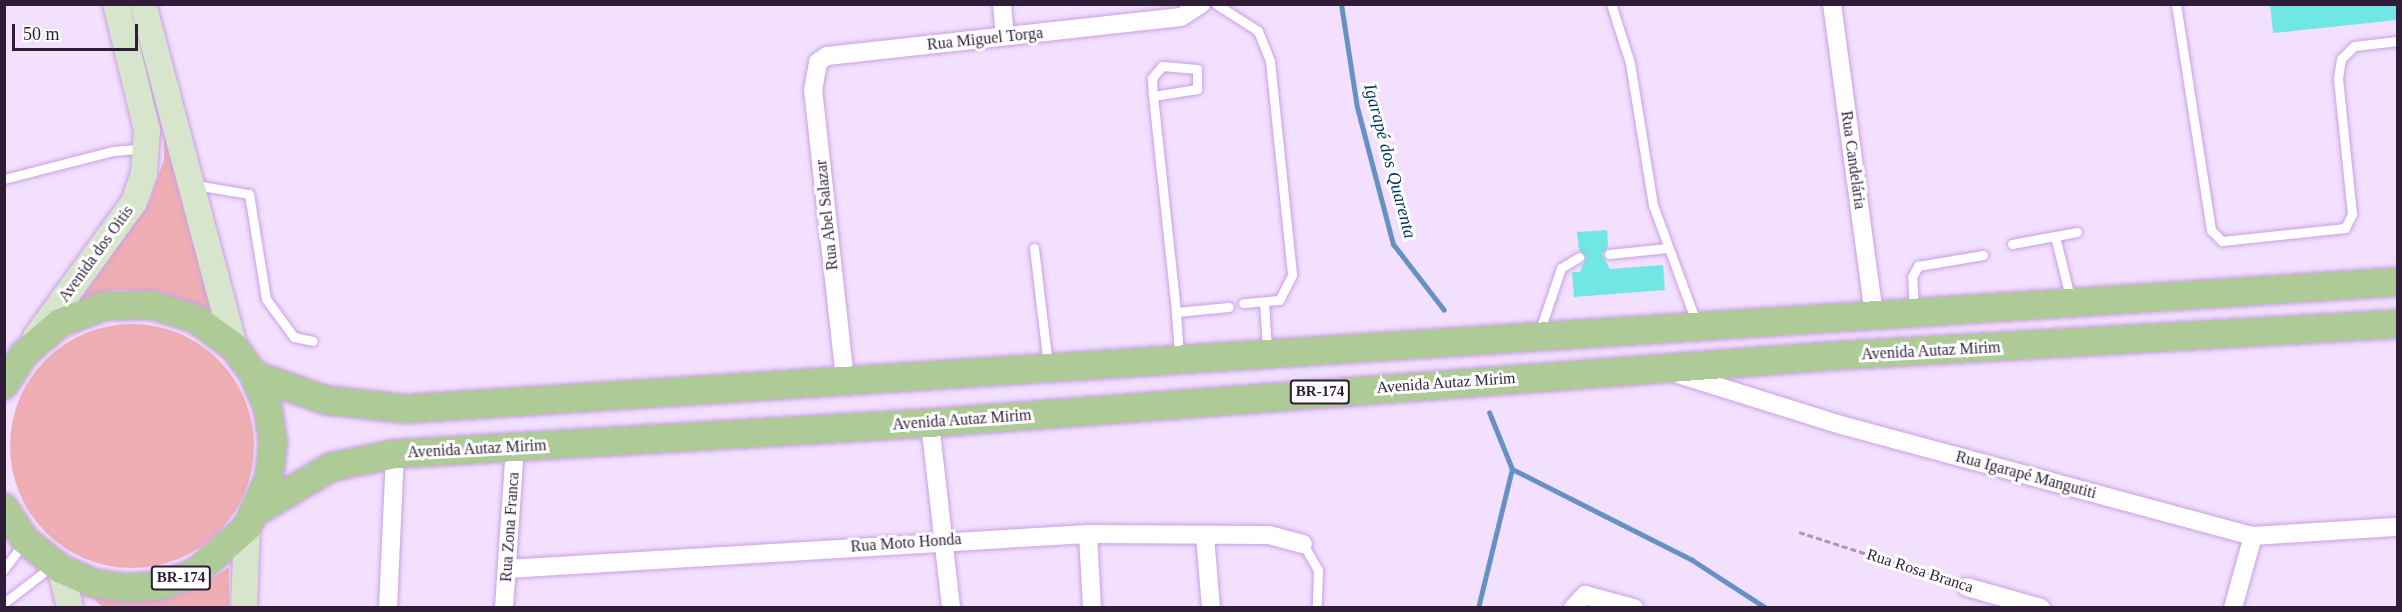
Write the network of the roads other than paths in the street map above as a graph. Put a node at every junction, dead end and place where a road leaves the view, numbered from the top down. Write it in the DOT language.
graph roads {
  1 [pos="116,4"];
  2 [pos="143,4"];
  3 [pos="1002,4"];
  4 [pos="1201,4"];
  5 [pos="1216,4"];
  6 [pos="1611,4"];
  7 [pos="1832,4"];
  8 [pos="2176,4"];
  9 [pos="1142,13"];
  10 [pos="1005,36"];
  11 [pos="2397,41"];
  12 [pos="827,56"];
  13 [pos="1153,96"];
  14 [pos="147,148"];
  15 [pos="4,179"];
  16 [pos="195,185"];
  17 [pos="2077,232"];
  18 [pos="2055,236"];
  19 [pos="2012,244"];
  20 [pos="1034,248"];
  21 [pos="1668,248"];
  22 [pos="1609,254"];
  23 [pos="1983,255"];
  24 [pos="1579,256"];
  25 [pos="2397,282"];
  26 [pos="2248,291"];
  27 [pos="1264,302"];
  28 [pos="1244,303"];
  29 [pos="2071,303"];
  30 [pos="1229,307"];
  31 [pos="1176,312"];
  32 [pos="1914,314"];
  33 [pos="1874,316"];
  34 [pos="2397,324"];
  35 [pos="1698,327"];
  36 [pos="2256,334"];
  37 [pos="1538,337"];
  38 [pos="313,341"];
  39 [pos="234,347"];
  40 [pos="24,354"];
  41 [pos="1255,354"];
  42 [pos="1179,359"];
  43 [pos="1048,367"];
  44 [pos="1661,368"];
  45 [pos="254,375"];
  46 [pos="846,379"];
  47 [pos="4,385"];
  48 [pos="1245,397"];
  49 [pos="930,423"];
  50 [pos="515,447"];
  51 [pos="395,454"];
  52 [pos="4,508"];
  53 [pos="252,519"];
  54 [pos="2397,527"];
  55 [pos="1089,534"];
  56 [pos="1205,536"];
  57 [pos="2253,536"];
  58 [pos="25,540"];
  59 [pos="944,540"];
  60 [pos="1303,544"];
  61 [pos="57,567"];
  62 [pos="4,569"];
  63 [pos="507,569"];
  64 [pos="1966,587"];
  65 [pos="4,603"];
  66 [pos="70,608"];
  67 [pos="244,608"];
  68 [pos="388,608"];
  69 [pos="504,608"];
  70 [pos="951,608"];
  71 [pos="1092,608"];
  72 [pos="1211,608"];
  73 [pos="1317,608"];
  74 [pos="1573,608"];
  75 [pos="1634,608"];
  76 [pos="2041,608"];
  77 [pos="2233,608"];
  1 -- 14 [label="main road, Avenida dos Oitis"];
  2 -- 16 [label="main road"];
  3 -- 10 [label="street"];
  4 -- 9 [label="street, Rua Miguel Torga"];
  5 -- 27 [label="lane"];
  6 -- 21 [label="lane"];
  7 -- 33 [label="street, Rua Candelária"];
  8 -- 11 [label="lane"];
  9 -- 10 [label="street, Rua Miguel Torga"];
  10 -- 12 [label="street, Rua Miguel Torga"];
  12 -- 46 [label="street, Rua Abel Salazar"];
  13 -- 13 [label="lane"];
  13 -- 31 [label="lane"];
  14 -- 15 [label="lane"];
  14 -- 40 [label="main road, Avenida dos Oitis"];
  16 -- 38 [label="lane"];
  16 -- 39 [label="main road"];
  17 -- 18 [label="lane"];
  18 -- 19 [label="lane"];
  18 -- 29 [label="lane"];
  20 -- 43 [label="lane"];
  21 -- 22 [label="lane"];
  21 -- 35 [label="lane"];
  23 -- 32 [label="lane"];
  24 -- 37 [label="lane"];
  25 -- 26 [label="main road"];
  26 -- 29 [label="main road"];
  26 -- 36 [label="main road"];
  27 -- 28 [label="lane"];
  27 -- 41 [label="lane"];
  29 -- 32 [label="main road"];
  30 -- 31 [label="lane"];
  31 -- 42 [label="lane"];
  32 -- 33 [label="main road"];
  33 -- 35 [label="main road"];
  34 -- 36 [label="main road, Avenida Autaz Mirim / BR-174"];
  35 -- 37 [label="main road"];
  36 -- 44 [label="main road, Avenida Autaz Mirim / BR-174"];
  37 -- 41 [label="main road"];
  39 -- 40 [label="main road, BR-174"];
  39 -- 45 [label="main road, BR-174"];
  40 -- 47 [label="main road, BR-174"];
  41 -- 42 [label="main road"];
  41 -- 48 [label="main road"];
  42 -- 43 [label="main road"];
  43 -- 46 [label="main road"];
  44 -- 48 [label="main road, Avenida Autaz Mirim / BR-174"];
  44 -- 57 [label="street, Rua Igarapé Mangutiti"];
  45 -- 46 [label="main road"];
  45 -- 53 [label="main road, BR-174"];
  48 -- 49 [label="main road, Avenida Autaz Mirim / BR-174"];
  49 -- 50 [label="main road, Avenida Autaz Mirim / BR-174"];
  49 -- 59 [label="street"];
  50 -- 51 [label="main road, Avenida Autaz Mirim / BR-174"];
  50 -- 63 [label="street, Rua Zona Franca"];
  51 -- 53 [label="main road, Avenida Autaz Mirim / BR-174"];
  51 -- 68 [label="street"];
  52 -- 58 [label="main road, BR-174"];
  53 -- 61 [label="main road, BR-174"];
  53 -- 67 [label="main road"];
  54 -- 57 [label="street, Rua Igarapé Mangutiti"];
  55 -- 56 [label="street, Rua Moto Honda"];
  55 -- 59 [label="street, Rua Moto Honda"];
  55 -- 71 [label="street"];
  56 -- 60 [label="street, Rua Moto Honda"];
  56 -- 72 [label="street"];
  57 -- 77 [label="street"];
  58 -- 61 [label="main road, BR-174"];
  58 -- 62 [label="lane"];
  59 -- 63 [label="street, Rua Moto Honda"];
  59 -- 70 [label="street"];
  60 -- 73 [label="lane"];
  61 -- 65 [label="lane"];
  61 -- 66 [label="main road"];
  63 -- 69 [label="street, Rua Zona Franca"];
  64 -- 76 [label="street, Rua Rosa Branca"];
  74 -- 75 [label="street"];
}
